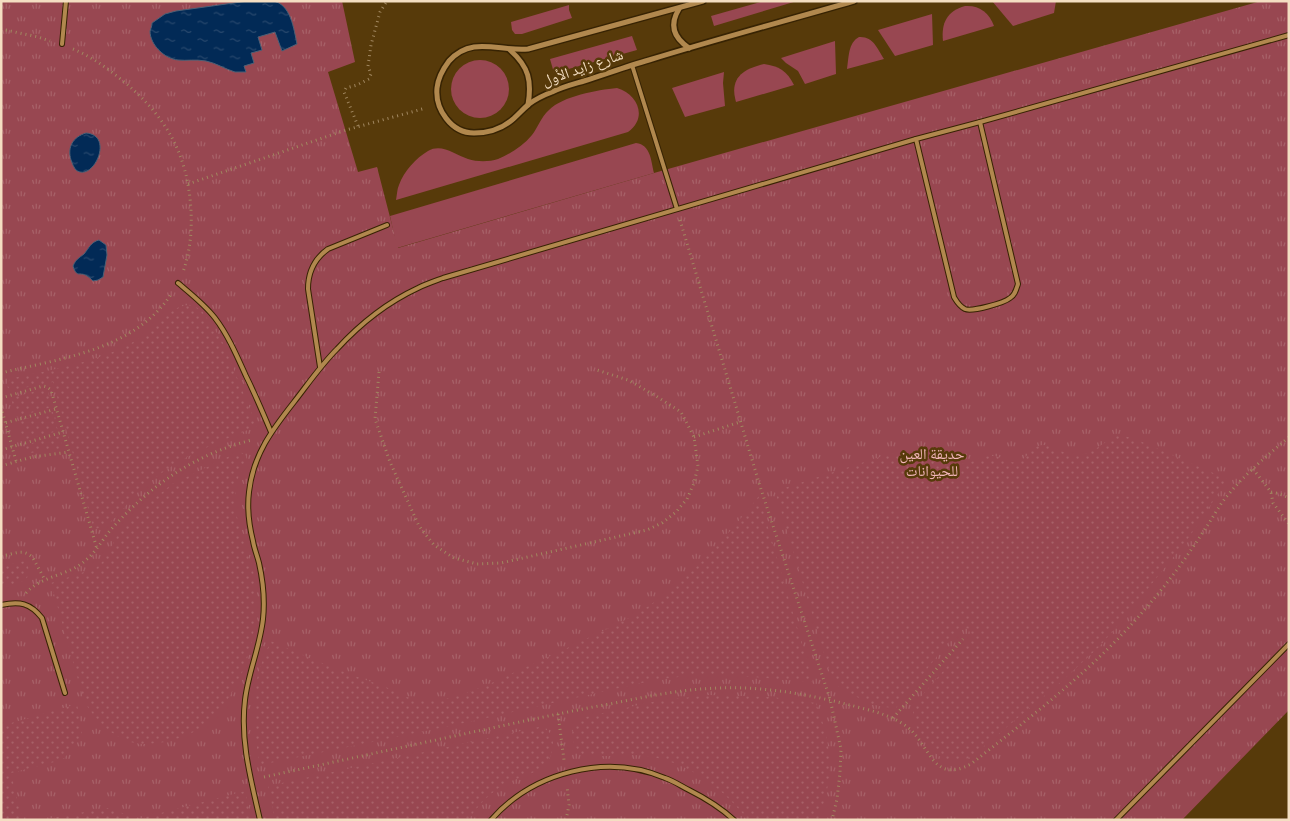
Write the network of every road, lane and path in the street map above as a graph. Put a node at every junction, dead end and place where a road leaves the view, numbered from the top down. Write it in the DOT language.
graph roads {
  1 [pos="66,1"];
  2 [pos="387,1"];
  3 [pos="702,1"];
  4 [pos="854,1"];
  5 [pos="679,8"];
  6 [pos="1,29"];
  7 [pos="1289,35"];
  8 [pos="62,44"];
  9 [pos="689,48"];
  10 [pos="510,50"];
  11 [pos="632,65"];
  12 [pos="439,105"];
  13 [pos="528,105"];
  14 [pos="980,122"];
  15 [pos="358,126"];
  16 [pos="916,139"];
  17 [pos="188,184"];
  18 [pos="677,209"];
  19 [pos="387,225"];
  20 [pos="178,283"];
  21 [pos="320,367"];
  22 [pos="598,370"];
  23 [pos="379,372"];
  24 [pos="1,373"];
  25 [pos="1,398"];
  26 [pos="1,407"];
  27 [pos="56,409"];
  28 [pos="740,422"];
  29 [pos="3,423"];
  30 [pos="63,432"];
  31 [pos="271,432"];
  32 [pos="694,437"];
  33 [pos="1289,437"];
  34 [pos="268,438"];
  35 [pos="12,447"];
  36 [pos="1,450"];
  37 [pos="68,452"];
  38 [pos="16,461"];
  39 [pos="1,466"];
  40 [pos="1253,469"];
  41 [pos="1271,492"];
  42 [pos="1289,498"];
  43 [pos="1289,524"];
  44 [pos="97,549"];
  45 [pos="1,556"];
  46 [pos="45,580"];
  47 [pos="21,603"];
  48 [pos="1,605"];
  49 [pos="963,639"];
  50 [pos="1289,644"];
  51 [pos="65,694"];
  52 [pos="830,699"];
  53 [pos="893,718"];
  54 [pos="251,780"];
  55 [pos="260,820"];
  56 [pos="491,820"];
  57 [pos="734,820"];
  58 [pos="832,820"];
  59 [pos="1116,820"];
  1 -- 8 [label="lane"];
  2 -- 15 [label="path"];
  3 -- 5 [label="street, شارع زايد الأول"];
  4 -- 9 [label="street, شارع زايد الأول"];
  5 -- 9 [label="street"];
  5 -- 10 [label="street, شارع زايد الأول"];
  6 -- 8 [label="path"];
  7 -- 14 [label="lane"];
  8 -- 17 [label="path"];
  9 -- 11 [label="street, شارع زايد الأول"];
  10 -- 12 [label="street, شارع زايد الأول"];
  10 -- 13 [label="street"];
  11 -- 13 [label="street, شارع زايد الأول"];
  11 -- 18 [label="lane"];
  12 -- 13 [label="street, شارع زايد الأول"];
  12 -- 15 [label="path"];
  14 -- 16 [label="lane"];
  14 -- 16 [label="lane"];
  15 -- 17 [label="path"];
  16 -- 18 [label="lane"];
  17 -- 20 [label="path"];
  18 -- 21 [label="lane"];
  18 -- 28 [label="path"];
  19 -- 21 [label="lane"];
  20 -- 24 [label="path"];
  20 -- 31 [label="lane"];
  21 -- 31 [label="lane"];
  22 -- 32 [label="path"];
  23 -- 32 [label="path"];
  25 -- 27 [label="path"];
  26 -- 29 [label="path"];
  27 -- 29 [label="path"];
  27 -- 30 [label="path"];
  28 -- 32 [label="path"];
  28 -- 52 [label="path"];
  29 -- 35 [label="path"];
  30 -- 35 [label="path"];
  30 -- 37 [label="path"];
  31 -- 34 [label="lane"];
  33 -- 40 [label="path"];
  34 -- 44 [label="path"];
  34 -- 54 [label="lane"];
  35 -- 36 [label="path"];
  35 -- 38 [label="path"];
  37 -- 38 [label="path"];
  37 -- 44 [label="path"];
  38 -- 39 [label="path"];
  40 -- 41 [label="path"];
  40 -- 53 [label="path"];
  41 -- 42 [label="path"];
  41 -- 43 [label="path"];
  44 -- 46 [label="path"];
  45 -- 46 [label="path"];
  46 -- 47 [label="path"];
  47 -- 48 [label="lane"];
  47 -- 51 [label="lane"];
  49 -- 53 [label="path"];
  50 -- 59 [label="lane"];
  52 -- 53 [label="path"];
  52 -- 54 [label="path"];
  52 -- 58 [label="path"];
  54 -- 55 [label="lane"];
  56 -- 57 [label="lane"];
}
